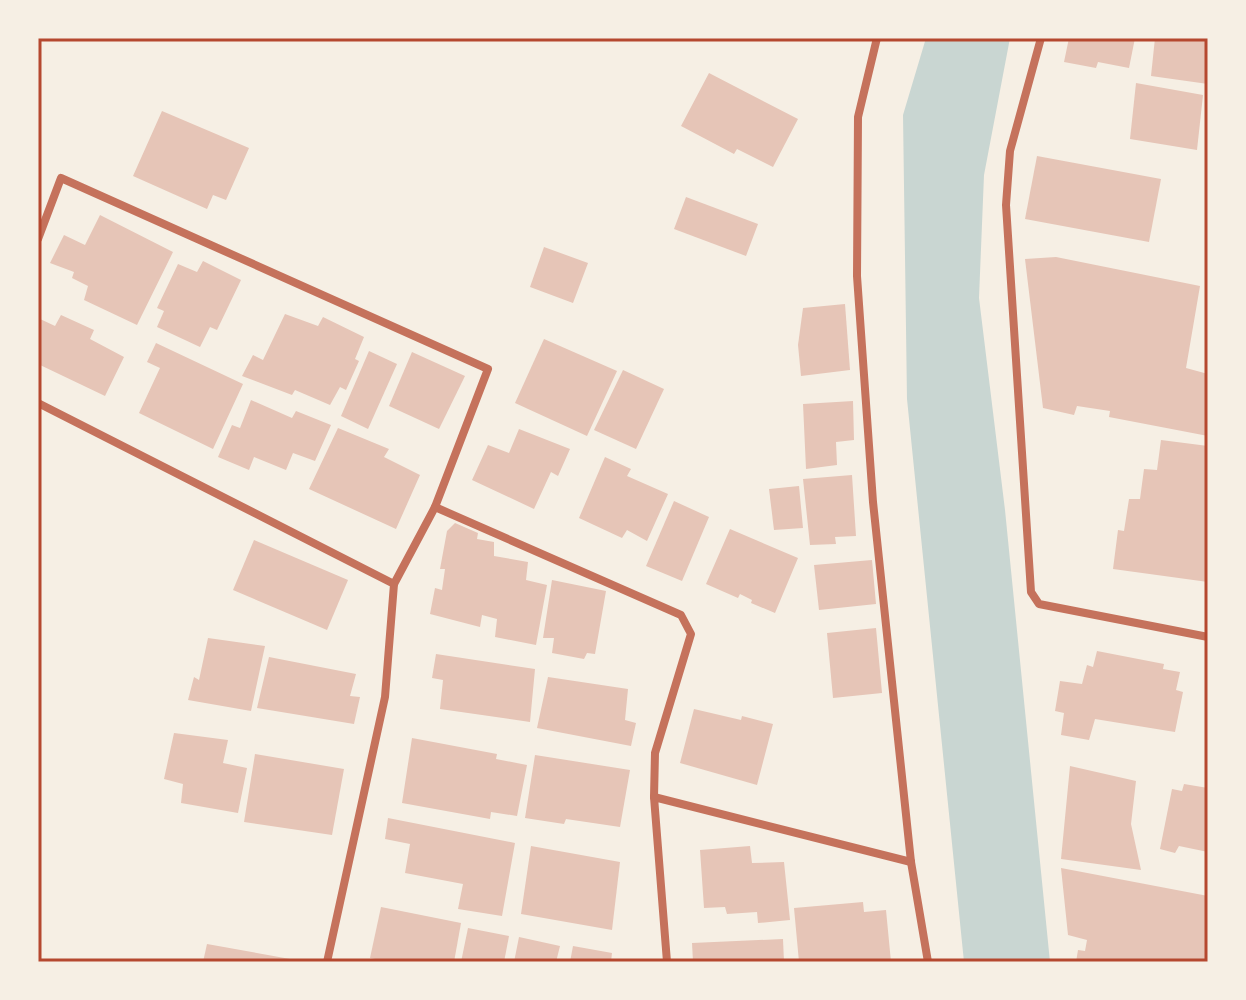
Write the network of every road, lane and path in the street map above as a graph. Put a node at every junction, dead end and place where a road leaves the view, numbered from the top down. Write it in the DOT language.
graph roads {
  1 [pos="877,38"];
  2 [pos="1041,38"];
  3 [pos="38,239"];
  4 [pos="38,403"];
  5 [pos="435,507"];
  6 [pos="394,584"];
  7 [pos="1208,637"];
  8 [pos="654,797"];
  9 [pos="911,862"];
  10 [pos="327,962"];
  11 [pos="667,962"];
  12 [pos="928,962"];
  1 -- 9 [label="street"];
  2 -- 7 [label="street"];
  3 -- 5 [label="street"];
  4 -- 6 [label="street"];
  5 -- 6 [label="street"];
  5 -- 8 [label="street"];
  6 -- 10 [label="street"];
  8 -- 9 [label="street"];
  8 -- 11 [label="street"];
  9 -- 12 [label="street"];
}
